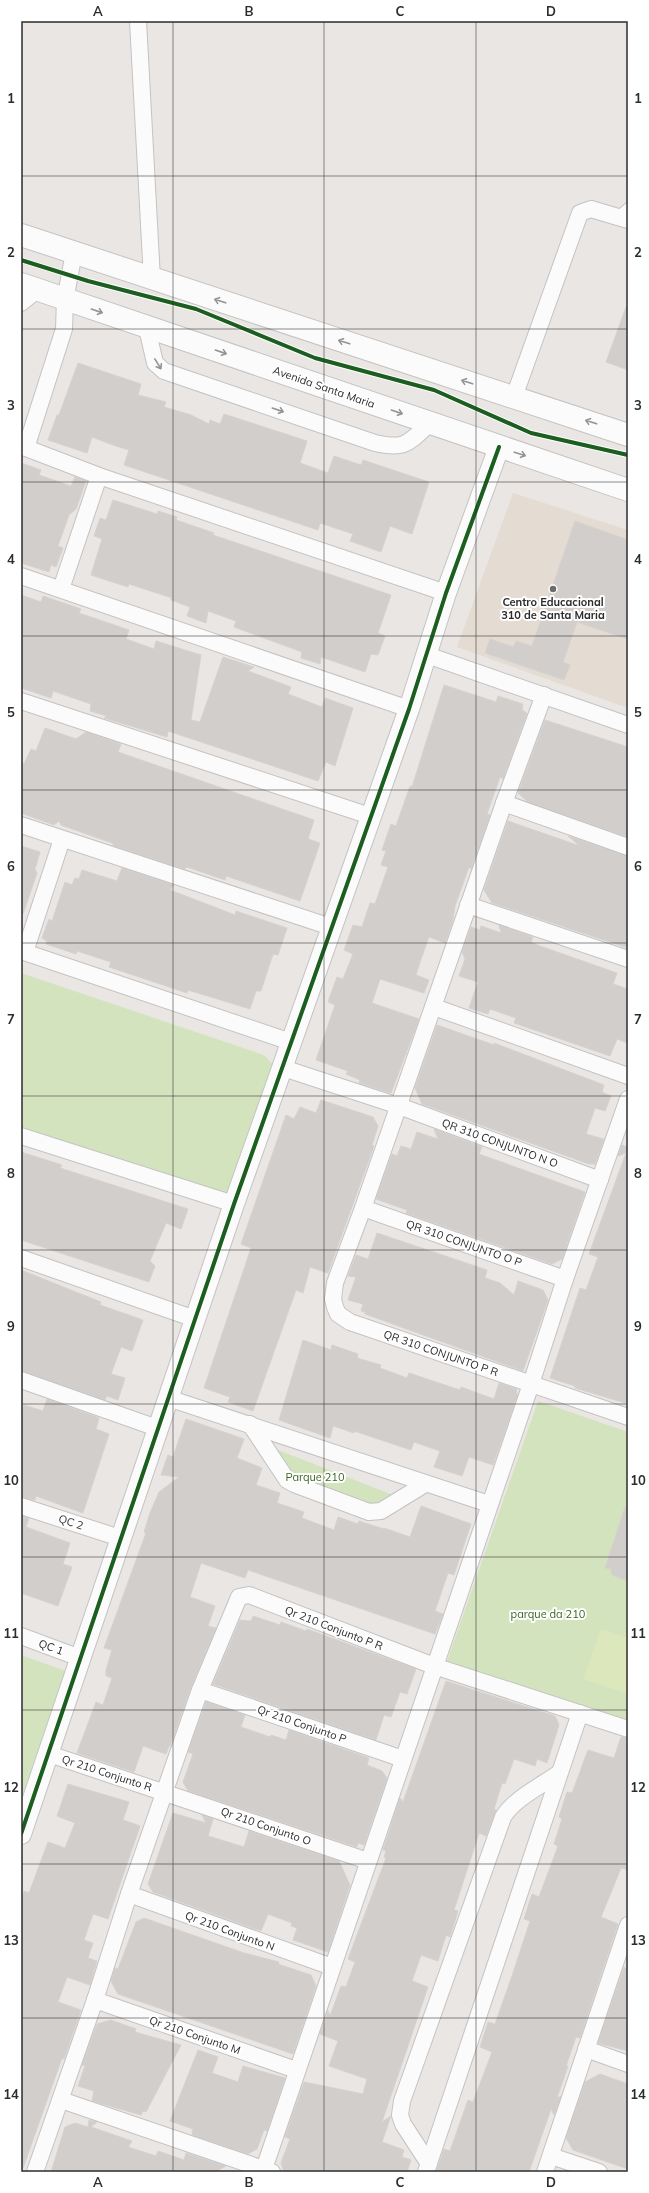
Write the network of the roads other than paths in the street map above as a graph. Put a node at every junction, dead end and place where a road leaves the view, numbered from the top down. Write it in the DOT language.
graph roads {
  1 [pos="138,21"];
  2 [pos="624,214"];
  3 [pos="21,235"];
  4 [pos="74,253"];
  5 [pos="152,279"];
  6 [pos="26,292"];
  7 [pos="65,300"];
  8 [pos="147,328"];
  9 [pos="514,398"];
  10 [pos="430,423"];
  11 [pos="628,435"];
  12 [pos="23,447"];
  13 [pos="499,447"];
  14 [pos="99,476"];
  15 [pos="628,490"];
  16 [pos="21,576"];
  17 [pos="61,588"];
  18 [pos="446,593"];
  19 [pos="427,655"];
  20 [pos="544,695"];
  21 [pos="22,705"];
  22 [pos="409,709"];
  23 [pos="628,725"];
  24 [pos="504,803"];
  25 [pos="370,816"];
  26 [pos="21,825"];
  27 [pos="62,839"];
  28 [pos="628,848"];
  29 [pos="468,905"];
  30 [pos="331,927"];
  31 [pos="23,952"];
  32 [pos="628,959"];
  33 [pos="434,1008"];
  34 [pos="291,1042"];
  35 [pos="283,1068"];
  36 [pos="628,1076"];
  37 [pos="628,1099"];
  38 [pos="399,1106"];
  39 [pos="21,1136"];
  40 [pos="600,1180"];
  41 [pos="234,1204"];
  42 [pos="363,1208"];
  43 [pos="21,1258"];
  44 [pos="565,1279"];
  45 [pos="195,1319"];
  46 [pos="21,1380"];
  47 [pos="532,1384"];
  48 [pos="168,1398"];
  49 [pos="628,1417"];
  50 [pos="250,1424"];
  51 [pos="157,1428"];
  52 [pos="425,1484"];
  53 [pos="489,1504"];
  54 [pos="21,1506"];
  55 [pos="120,1538"];
  56 [pos="21,1636"];
  57 [pos="80,1658"];
  58 [pos="434,1666"];
  59 [pos="200,1690"];
  60 [pos="580,1713"];
  61 [pos="628,1730"];
  62 [pos="49,1754"];
  63 [pos="403,1759"];
  64 [pos="559,1774"];
  65 [pos="165,1792"];
  66 [pos="21,1834"];
  67 [pos="368,1861"];
  68 [pos="128,1894"];
  69 [pos="628,1925"];
  70 [pos="624,1949"];
  71 [pos="332,1967"];
  72 [pos="94,2000"];
  73 [pos="586,2049"];
  74 [pos="628,2064"];
  75 [pos="296,2070"];
  76 [pos="61,2100"];
  77 [pos="551,2156"];
  78 [pos="427,2168"];
  79 [pos="268,2170"];
  80 [pos="35,2172"];
  81 [pos="545,2172"];
  82 [pos="599,2172"];
  1 -- 5 [label="street"];
  2 -- 9 [label="street"];
  3 -- 4 [label="main road"];
  4 -- 5 [label="main road"];
  4 -- 7 [label="street"];
  9 -- 5 [label="main road, one-way"];
  6 -- 7 [label="main road, Avenida Santa Maria"];
  7 -- 8 [label="main road, Avenida Santa Maria, one-way"];
  7 -- 12 [label="street"];
  8 -- 10 [label="main road, Avenida Santa Maria, one-way"];
  8 -- 10 [label="street, one-way"];
  11 -- 9 [label="main road, one-way"];
  10 -- 13 [label="main road, Avenida Santa Maria"];
  12 -- 14 [label="street"];
  13 -- 15 [label="main road, Avenida Santa Maria, one-way"];
  13 -- 18 [label="street"];
  14 -- 17 [label="street"];
  14 -- 18 [label="street"];
  16 -- 17 [label="street"];
  17 -- 22 [label="street"];
  18 -- 19 [label="street"];
  19 -- 20 [label="street"];
  19 -- 22 [label="street"];
  20 -- 23 [label="street"];
  20 -- 24 [label="street"];
  21 -- 25 [label="street"];
  22 -- 25 [label="street"];
  24 -- 28 [label="street"];
  24 -- 29 [label="street"];
  25 -- 30 [label="street"];
  26 -- 27 [label="street"];
  27 -- 30 [label="street"];
  27 -- 31 [label="street"];
  29 -- 32 [label="street"];
  29 -- 33 [label="street"];
  30 -- 34 [label="street"];
  31 -- 34 [label="street"];
  33 -- 36 [label="street"];
  33 -- 38 [label="street"];
  34 -- 35 [label="street"];
  35 -- 38 [label="street, QR 310 CONJUNTO N O"];
  35 -- 41 [label="street"];
  37 -- 40 [label="street"];
  38 -- 40 [label="street, QR 310 CONJUNTO N O"];
  38 -- 42 [label="street"];
  39 -- 41 [label="street"];
  40 -- 44 [label="street"];
  41 -- 45 [label="street"];
  42 -- 44 [label="street, QR 310 CONJUNTO O P"];
  42 -- 47 [label="street, QR 310 CONJUNTO P R"];
  43 -- 45 [label="street"];
  44 -- 47 [label="street"];
  45 -- 48 [label="street"];
  46 -- 51 [label="street"];
  47 -- 49 [label="street, QR 310 CONJUNTO P R"];
  47 -- 53 [label="street"];
  48 -- 50 [label="street"];
  48 -- 51 [label="street"];
  50 -- 52 [label="street"];
  50 -- 52 [label="street"];
  51 -- 55 [label="street"];
  52 -- 53 [label="street"];
  53 -- 58 [label="street"];
  54 -- 55 [label="street, QC 2"];
  55 -- 57 [label="street"];
  56 -- 57 [label="street, QC 1"];
  57 -- 62 [label="street"];
  58 -- 59 [label="street, Qr 210 Conjunto P R"];
  58 -- 60 [label="street, Qr 210 Conjunto P R"];
  58 -- 63 [label="street"];
  59 -- 63 [label="street, Qr 210 Conjunto P"];
  59 -- 65 [label="street, Qr 210 Conjunto P R"];
  60 -- 61 [label="street, Qr 210 Conjunto P R"];
  60 -- 64 [label="street"];
  62 -- 65 [label="street, Qr 210 Conjunto R"];
  62 -- 66 [label="street"];
  63 -- 67 [label="street"];
  64 -- 78 [label="street"];
  64 -- 78 [label="street"];
  65 -- 67 [label="street, Qr 210 Conjunto O"];
  65 -- 68 [label="street, Qr 210 Conjunto P R"];
  67 -- 71 [label="street"];
  68 -- 71 [label="street, Qr 210 Conjunto N"];
  68 -- 72 [label="street, Qr 210 Conjunto P R"];
  69 -- 70 [label="street"];
  70 -- 73 [label="street"];
  71 -- 75 [label="street"];
  72 -- 75 [label="street, Qr 210 Conjunto M"];
  72 -- 76 [label="street, Qr 210 Conjunto P R"];
  73 -- 74 [label="street"];
  73 -- 77 [label="street"];
  75 -- 79 [label="street"];
  76 -- 79 [label="street"];
  76 -- 80 [label="street, Qr 210 Conjunto P R"];
  77 -- 81 [label="street"];
  77 -- 82 [label="street"];
}
